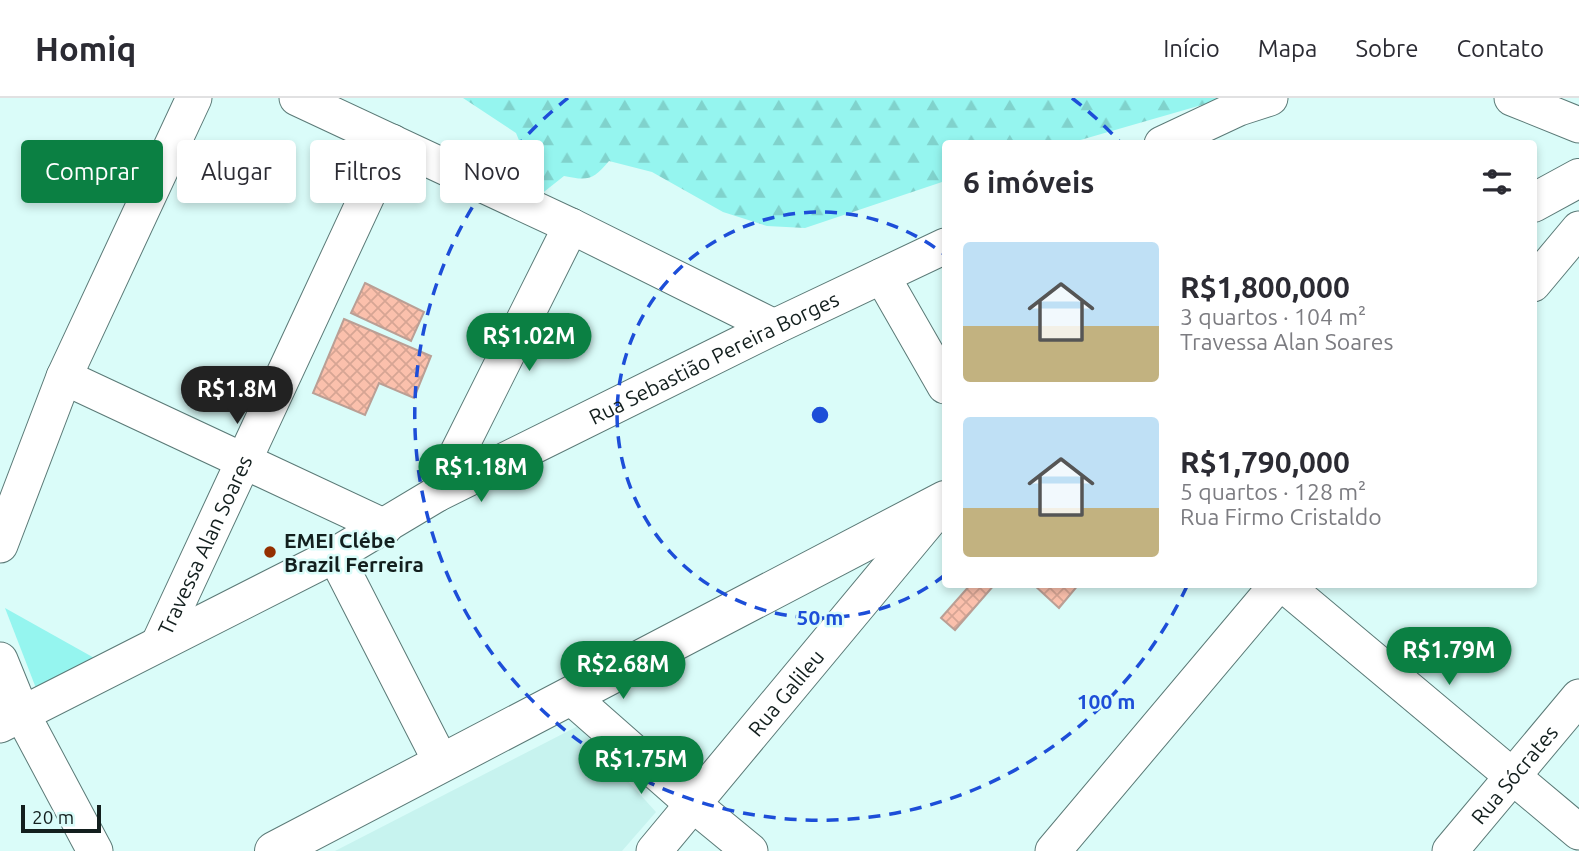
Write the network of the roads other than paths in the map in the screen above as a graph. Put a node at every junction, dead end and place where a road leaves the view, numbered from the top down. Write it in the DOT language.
graph roads {
  1 [pos="194,98"];
  2 [pos="297,98"];
  3 [pos="1270,98"];
  4 [pos="1512,98"];
  5 [pos="1579,125"];
  6 [pos="388,140"];
  7 [pos="1171,140"];
  8 [pos="426,158"];
  9 [pos="1579,178"];
  10 [pos="1537,200"];
  11 [pos="364,203"];
  12 [pos="571,226"];
  13 [pos="1579,229"];
  14 [pos="942,247"];
  15 [pos="882,276"];
  16 [pos="1537,279"];
  17 [pos="774,327"];
  18 [pos="64,377"];
  19 [pos="942,381"];
  20 [pos="244,461"];
  21 [pos="437,494"];
  22 [pos="942,503"];
  23 [pos="942,505"];
  24 [pos="385,527"];
  25 [pos="0,545"];
  26 [pos="335,555"];
  27 [pos="1277,588"];
  28 [pos="1285,588"];
  29 [pos="159,643"];
  30 [pos="0,660"];
  31 [pos="570,696"];
  32 [pos="1579,697"];
  33 [pos="11,719"];
  34 [pos="441,762"];
  35 [pos="1513,776"];
  36 [pos="694,806"];
  37 [pos="1579,832"];
  38 [pos="95,851"];
  39 [pos="274,851"];
  40 [pos="654,851"];
  41 [pos="750,851"];
  42 [pos="1054,851"];
  43 [pos="1450,851"];
  1 -- 18 [label="street"];
  2 -- 6 [label="street"];
  3 -- 7 [label="street"];
  4 -- 5 [label="street"];
  8 -- 12 [label="street"];
  9 -- 10 [label="main road"];
  11 -- 20 [label="street, Travessa Alan Soares"];
  12 -- 17 [label="street"];
  12 -- 21 [label="street"];
  13 -- 16 [label="street"];
  14 -- 15 [label="street, Rua Sebastião Pereira Borges"];
  15 -- 17 [label="street, Rua Sebastião Pereira Borges"];
  15 -- 19 [label="street"];
  17 -- 21 [label="street, Rua Sebastião Pereira Borges"];
  18 -- 20 [label="street"];
  18 -- 25 [label="street"];
  20 -- 24 [label="street"];
  20 -- 29 [label="street, Travessa Alan Soares"];
  21 -- 24 [label="street, Rua Sebastião Pereira Borges"];
  22 -- 31 [label="main road"];
  23 -- 36 [label="street, Rua Galileu"];
  24 -- 26 [label="street, Rua Sebastião Pereira Borges"];
  26 -- 29 [label="street, Rua Sebastião Pereira Borges"];
  26 -- 34 [label="street"];
  27 -- 42 [label="street"];
  28 -- 35 [label="street"];
  29 -- 33 [label="street, Rua Sebastião Pereira Borges"];
  30 -- 33 [label="street"];
  31 -- 34 [label="main road"];
  31 -- 36 [label="street"];
  32 -- 35 [label="street, Rua Sócrates"];
  33 -- 38 [label="street"];
  34 -- 39 [label="main road"];
  35 -- 37 [label="street"];
  35 -- 43 [label="street, Rua Sócrates"];
  36 -- 40 [label="street, Rua Galileu"];
  36 -- 41 [label="street"];
}
